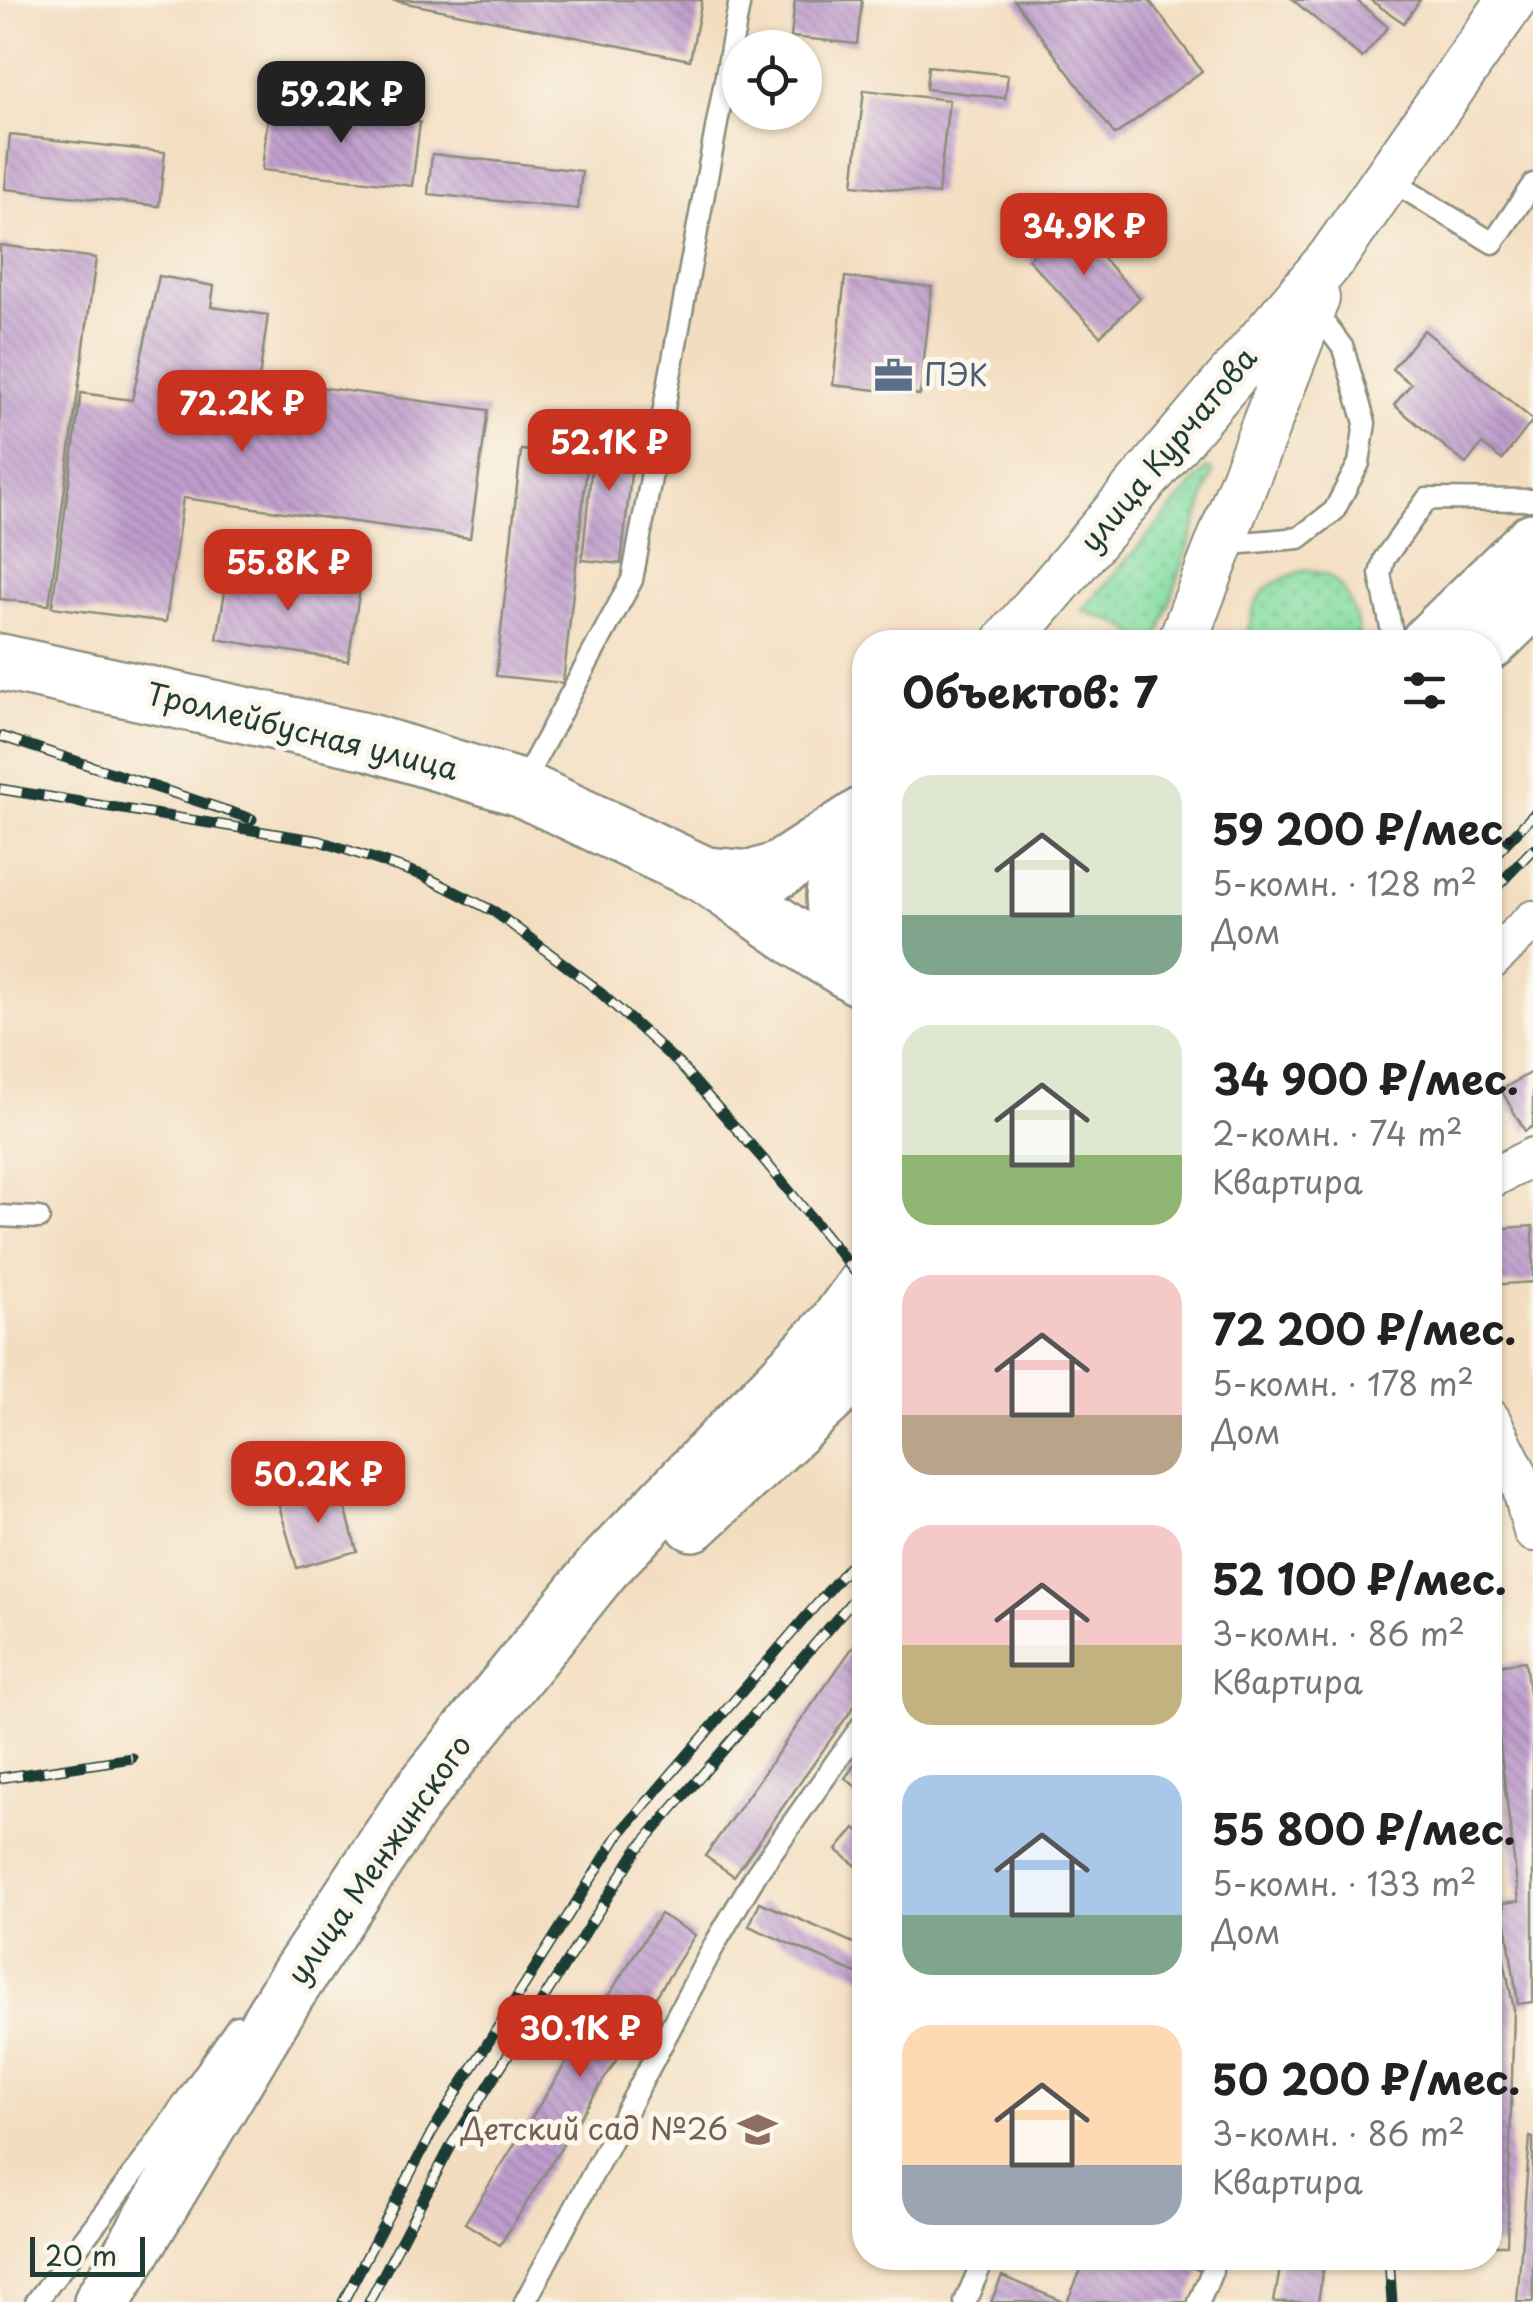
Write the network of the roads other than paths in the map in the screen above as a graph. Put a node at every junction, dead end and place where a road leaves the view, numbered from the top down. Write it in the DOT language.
graph roads {
  1 [pos="740,0"];
  2 [pos="1512,0"];
  3 [pos="1388,178"];
  4 [pos="1533,184"];
  5 [pos="1332,258"];
  6 [pos="1312,307"];
  7 [pos="1533,500"];
  8 [pos="1533,542"];
  9 [pos="1218,545"];
  10 [pos="1533,600"];
  11 [pos="1017,630"];
  12 [pos="1186,630"];
  13 [pos="1392,630"];
  14 [pos="1441,630"];
  15 [pos="1502,630"];
  16 [pos="0,662"];
  17 [pos="520,788"];
  18 [pos="852,824"];
  19 [pos="852,839"];
  20 [pos="705,875"];
  21 [pos="1533,920"];
  22 [pos="1502,950"];
  23 [pos="852,954"];
  24 [pos="852,973"];
  25 [pos="1533,1157"];
  26 [pos="1502,1174"];
  27 [pos="0,1216"];
  28 [pos="40,1218"];
  29 [pos="852,1328"];
  30 [pos="852,1328"];
  31 [pos="1502,1436"];
  32 [pos="1526,1473"];
  33 [pos="1533,1532"];
  34 [pos="852,1739"];
  35 [pos="417,1797"];
  36 [pos="270,1981"];
  37 [pos="251,2006"];
  38 [pos="979,2270"];
  39 [pos="1212,2270"];
  40 [pos="36,2302"];
  41 [pos="102,2302"];
  42 [pos="142,2302"];
  43 [pos="525,2302"];
  44 [pos="965,2302"];
  45 [pos="1199,2302"];
  1 -- 17 [label="lane"];
  2 -- 3 [label="street, улица Курчатова"];
  3 -- 4 [label="lane"];
  3 -- 5 [label="street, улица Курчатова"];
  5 -- 6 [label="street, улица Курчатова"];
  5 -- 11 [label="street, улица Курчатова"];
  6 -- 9 [label="street, улица Курчатова"];
  6 -- 9 [label="lane"];
  7 -- 13 [label="lane"];
  8 -- 14 [label="main road"];
  9 -- 12 [label="street, улица Курчатова"];
  10 -- 15 [label="main road"];
  16 -- 17 [label="main road, Троллейбусная улица"];
  17 -- 20 [label="main road, Троллейбусная улица"];
  18 -- 20 [label="main road, Троллейбусная улица"];
  19 -- 23 [label="main road"];
  20 -- 24 [label="main road, Троллейбусная улица"];
  21 -- 22 [label="street"];
  25 -- 26 [label="street"];
  27 -- 28 [label="lane"];
  29 -- 35 [label="main road, улица Менжинского"];
  30 -- 42 [label="main road, улица Менжинского"];
  31 -- 32 [label="street"];
  32 -- 33 [label="street"];
  34 -- 43 [label="lane"];
  35 -- 36 [label="lane"];
  35 -- 41 [label="main road, улица Менжинского"];
  37 -- 40 [label="lane"];
  38 -- 44 [label="lane"];
  39 -- 45 [label="lane"];
}
